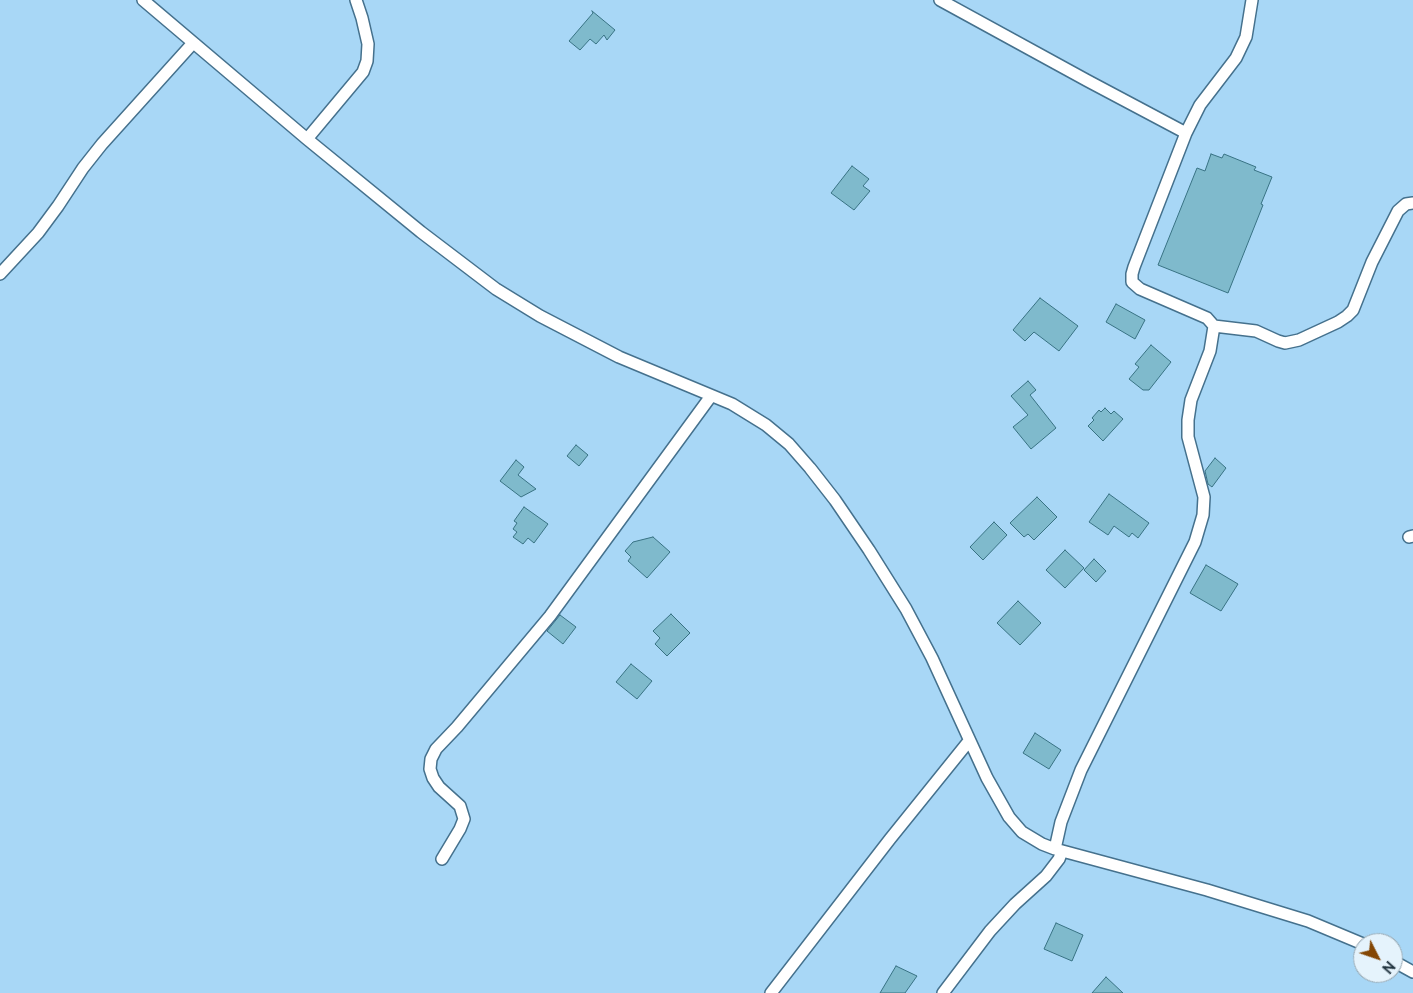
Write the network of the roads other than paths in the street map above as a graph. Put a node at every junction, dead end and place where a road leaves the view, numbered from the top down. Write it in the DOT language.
graph roads {
  1 [pos="143,0"];
  2 [pos="356,0"];
  3 [pos="940,0"];
  4 [pos="1252,0"];
  5 [pos="193,43"];
  6 [pos="1186,132"];
  7 [pos="307,139"];
  8 [pos="1413,203"];
  9 [pos="0,274"];
  10 [pos="1214,326"];
  11 [pos="711,396"];
  12 [pos="969,741"];
  13 [pos="1059,850"];
  14 [pos="442,858"];
  15 [pos="1353,940"];
  16 [pos="771,993"];
  17 [pos="943,993"];
  1 -- 5 [label="street"];
  2 -- 7 [label="street"];
  3 -- 6 [label="street"];
  4 -- 6 [label="street"];
  5 -- 7 [label="street"];
  5 -- 9 [label="street"];
  6 -- 10 [label="street"];
  7 -- 11 [label="street"];
  8 -- 10 [label="street"];
  10 -- 13 [label="street"];
  11 -- 12 [label="street"];
  11 -- 14 [label="street"];
  12 -- 13 [label="street"];
  12 -- 16 [label="street"];
  13 -- 15 [label="street"];
  13 -- 17 [label="street"];
}
